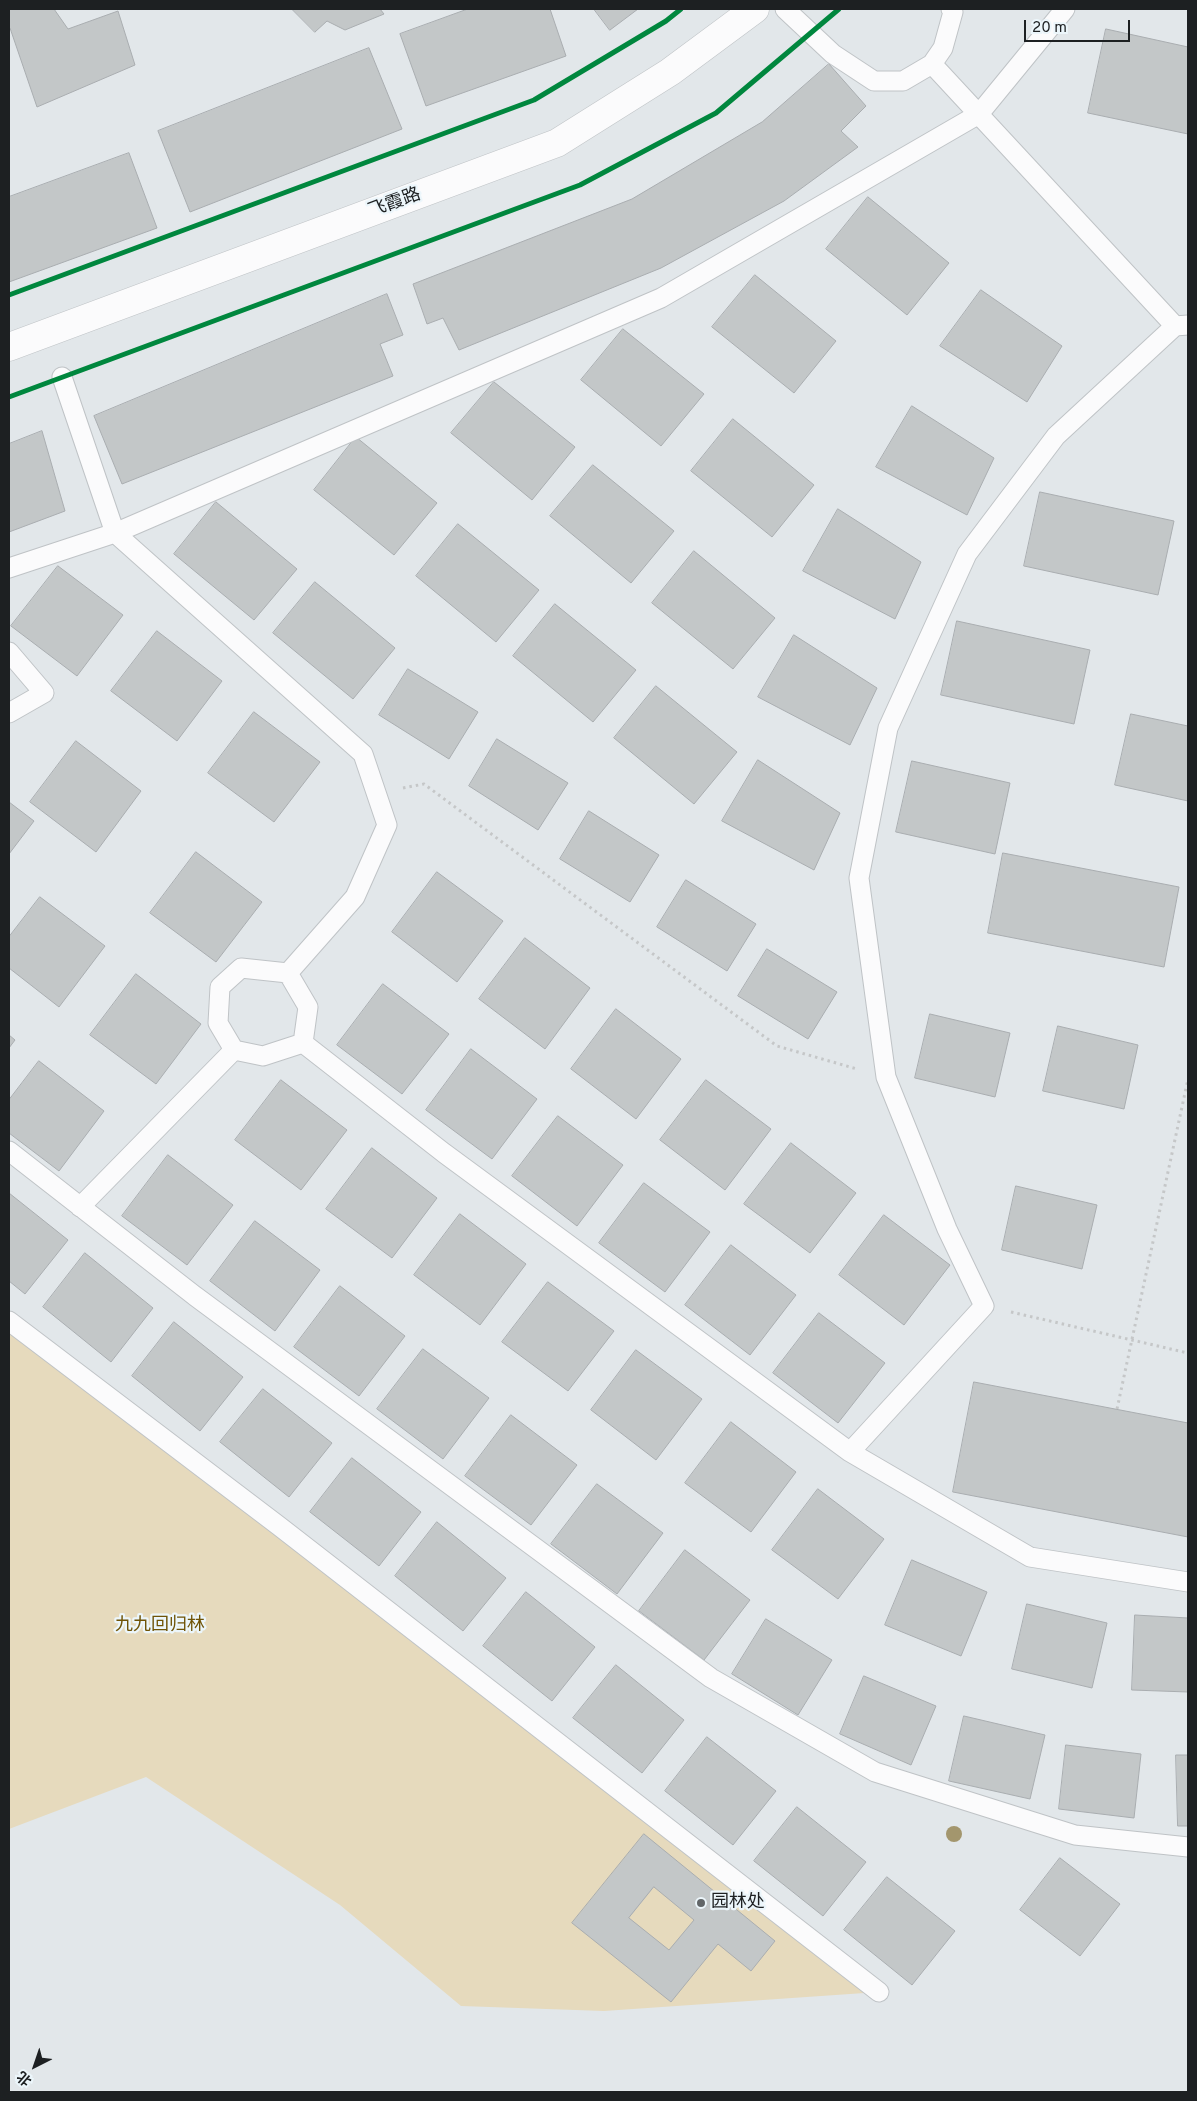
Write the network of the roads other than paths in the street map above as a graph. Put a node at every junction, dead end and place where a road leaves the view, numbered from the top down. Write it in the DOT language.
graph roads {
  1 [pos="755,9"];
  2 [pos="785,9"];
  3 [pos="951,9"];
  4 [pos="1065,9"];
  5 [pos="932,64"];
  6 [pos="979,114"];
  7 [pos="1182,326"];
  8 [pos="9,347"];
  9 [pos="62,377"];
  10 [pos="115,533"];
  11 [pos="9,568"];
  12 [pos="9,652"];
  13 [pos="9,713"];
  14 [pos="288,973"];
  15 [pos="303,1043"];
  16 [pos="234,1050"];
  17 [pos="9,1151"];
  18 [pos="80,1207"];
  19 [pos="9,1321"];
  20 [pos="850,1452"];
  21 [pos="1188,1582"];
  22 [pos="1188,1847"];
  23 [pos="879,1992"];
  1 -- 8 [label="main road, 飞霞路"];
  2 -- 5 [label="lane"];
  3 -- 5 [label="lane"];
  4 -- 6 [label="lane"];
  5 -- 6 [label="lane"];
  6 -- 7 [label="lane"];
  6 -- 10 [label="lane"];
  7 -- 20 [label="lane"];
  9 -- 10 [label="lane"];
  10 -- 11 [label="lane"];
  10 -- 14 [label="lane"];
  12 -- 13 [label="lane"];
  14 -- 15 [label="lane"];
  14 -- 16 [label="lane"];
  15 -- 16 [label="lane"];
  15 -- 20 [label="lane"];
  16 -- 18 [label="lane"];
  17 -- 18 [label="lane"];
  18 -- 22 [label="lane"];
  19 -- 23 [label="lane"];
  20 -- 21 [label="lane"];
}
